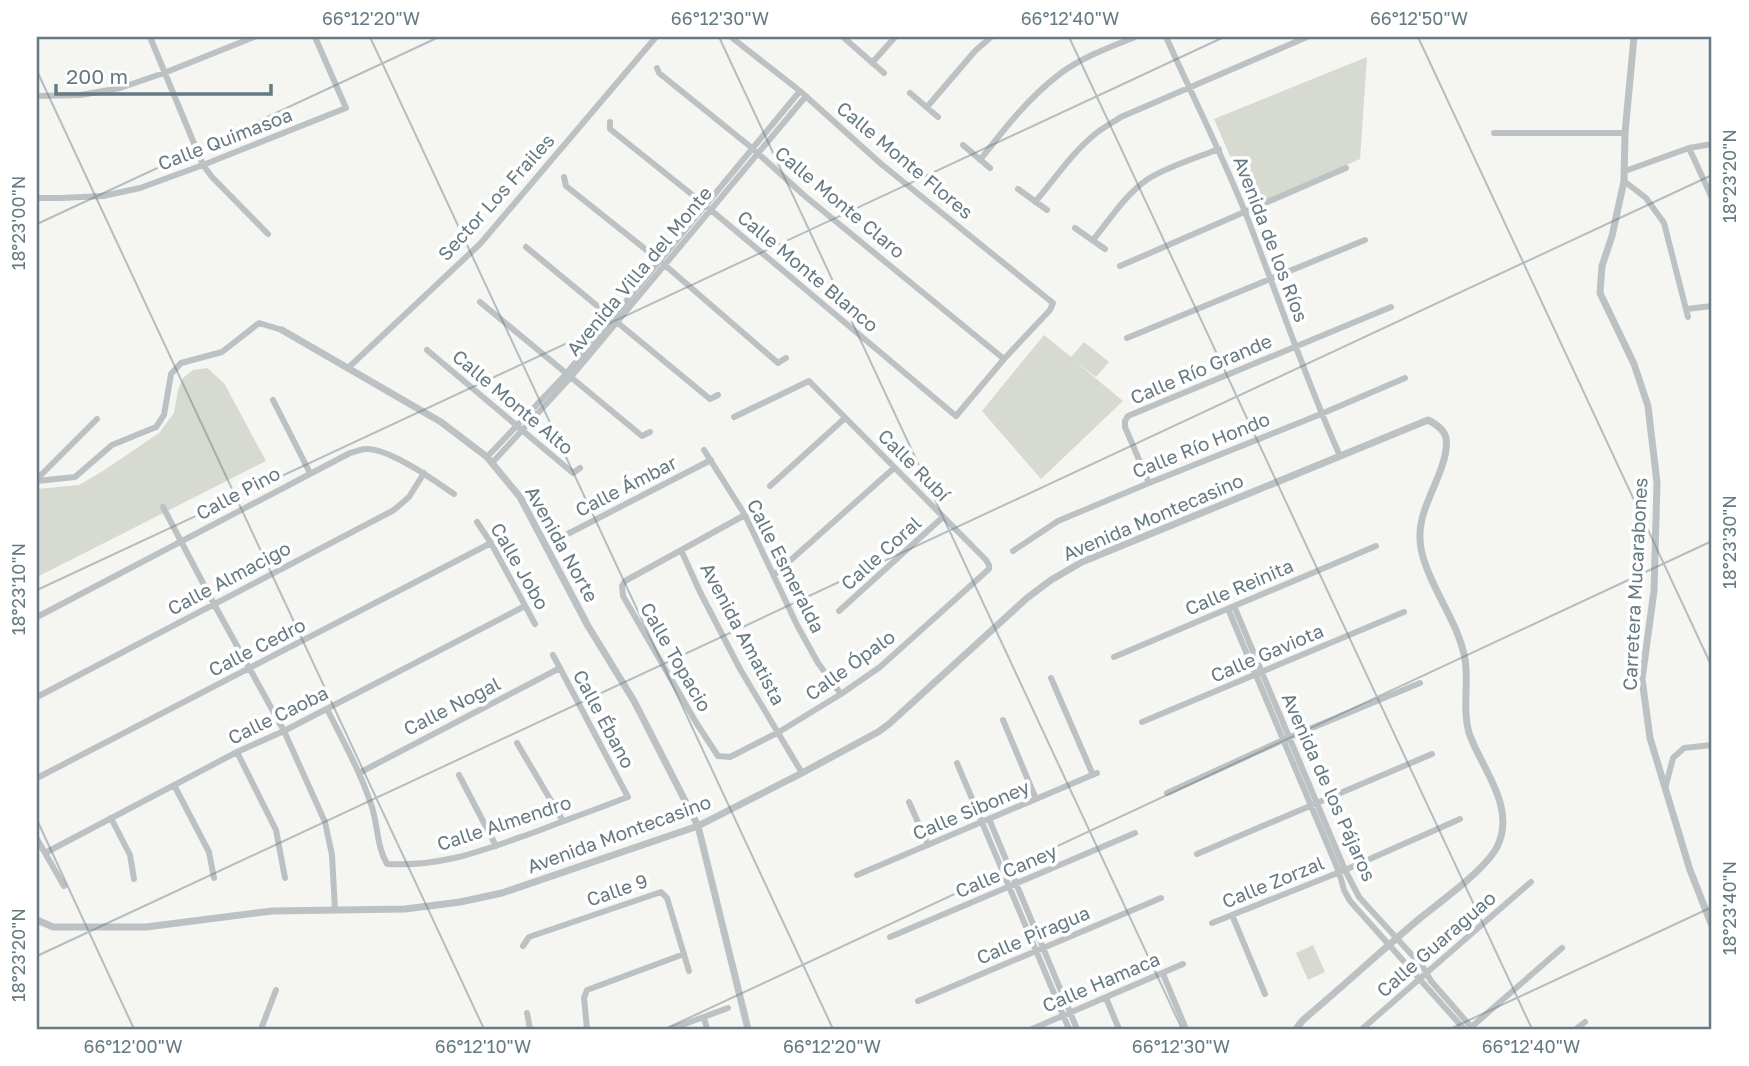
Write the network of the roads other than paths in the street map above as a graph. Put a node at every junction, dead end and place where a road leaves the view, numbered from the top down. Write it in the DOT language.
graph roads {
  1 [pos="150,37"];
  2 [pos="254,37"];
  3 [pos="315,37"];
  4 [pos="656,37"];
  5 [pos="732,37"];
  6 [pos="843,37"];
  7 [pos="895,37"];
  8 [pos="991,37"];
  9 [pos="1135,37"];
  10 [pos="1166,37"];
  11 [pos="1307,37"];
  12 [pos="1633,37"];
  13 [pos="873,63"];
  14 [pos="657,68"];
  15 [pos="164,73"];
  16 [pos="884,73"];
  17 [pos="1189,89"];
  18 [pos="910,93"];
  19 [pos="803,94"];
  20 [pos="37,96"];
  21 [pos="926,107"];
  22 [pos="938,117"];
  23 [pos="610,122"];
  24 [pos="1494,133"];
  25 [pos="1625,133"];
  26 [pos="1712,144"];
  27 [pos="963,145"];
  28 [pos="752,148"];
  29 [pos="1689,148"];
  30 [pos="1219,149"];
  31 [pos="758,153"];
  32 [pos="980,160"];
  33 [pos="203,165"];
  34 [pos="990,168"];
  35 [pos="1346,168"];
  36 [pos="1625,171"];
  37 [pos="564,177"];
  38 [pos="1624,181"];
  39 [pos="1018,188"];
  40 [pos="37,198"];
  41 [pos="1712,198"];
  42 [pos="1035,202"];
  43 [pos="705,205"];
  44 [pos="711,210"];
  45 [pos="1047,210"];
  46 [pos="1245,213"];
  47 [pos="1075,228"];
  48 [pos="268,234"];
  49 [pos="1093,240"];
  50 [pos="1365,240"];
  51 [pos="526,247"];
  52 [pos="1105,249"];
  53 [pos="662,262"];
  54 [pos="1120,265"];
  55 [pos="1270,279"];
  56 [pos="480,302"];
  57 [pos="1712,306"];
  58 [pos="1391,307"];
  59 [pos="615,320"];
  60 [pos="282,330"];
  61 [pos="1128,338"];
  62 [pos="1296,346"];
  63 [pos="427,350"];
  64 [pos="786,358"];
  65 [pos="1004,359"];
  66 [pos="348,368"];
  67 [pos="568,376"];
  68 [pos="1405,378"];
  69 [pos="718,395"];
  70 [pos="273,400"];
  71 [pos="1321,414"];
  72 [pos="734,417"];
  73 [pos="97,418"];
  74 [pos="845,418"];
  75 [pos="520,428"];
  76 [pos="650,432"];
  77 [pos="704,450"];
  78 [pos="1340,456"];
  79 [pos="489,460"];
  80 [pos="711,460"];
  81 [pos="580,468"];
  82 [pos="894,468"];
  83 [pos="310,473"];
  84 [pos="424,473"];
  85 [pos="37,480"];
  86 [pos="1149,483"];
  87 [pos="770,486"];
  88 [pos="454,494"];
  89 [pos="163,507"];
  90 [pos="745,515"];
  91 [pos="943,517"];
  92 [pos="477,523"];
  93 [pos="556,540"];
  94 [pos="181,541"];
  95 [pos="491,544"];
  96 [pos="1376,546"];
  97 [pos="681,550"];
  98 [pos="1013,551"];
  99 [pos="986,573"];
  100 [pos="774,575"];
  101 [pos="214,604"];
  102 [pos="525,606"];
  103 [pos="1231,608"];
  104 [pos="839,611"];
  105 [pos="1404,612"];
  106 [pos="37,617"];
  107 [pos="536,624"];
  108 [pos="552,655"];
  109 [pos="1114,657"];
  110 [pos="250,668"];
  111 [pos="559,668"];
  112 [pos="1259,673"];
  113 [pos="1051,678"];
  114 [pos="1420,683"];
  115 [pos="841,694"];
  116 [pos="37,697"];
  117 [pos="327,709"];
  118 [pos="1003,720"];
  119 [pos="1142,722"];
  120 [pos="284,731"];
  121 [pos="779,733"];
  122 [pos="1286,739"];
  123 [pos="517,743"];
  124 [pos="1712,745"];
  125 [pos="237,752"];
  126 [pos="1432,754"];
  127 [pos="718,756"];
  128 [pos="957,763"];
  129 [pos="359,773"];
  130 [pos="802,773"];
  131 [pos="460,775"];
  132 [pos="37,778"];
  133 [pos="174,785"];
  134 [pos="1665,790"];
  135 [pos="1167,793"];
  136 [pos="628,797"];
  137 [pos="1036,799"];
  138 [pos="909,802"];
  139 [pos="1314,804"];
  140 [pos="111,818"];
  141 [pos="1460,820"];
  142 [pos="563,821"];
  143 [pos="985,821"];
  144 [pos="698,826"];
  145 [pos="1135,833"];
  146 [pos="37,839"];
  147 [pos="928,845"];
  148 [pos="496,846"];
  149 [pos="45,853"];
  150 [pos="1197,854"];
  151 [pos="1342,871"];
  152 [pos="856,875"];
  153 [pos="285,877"];
  154 [pos="214,878"];
  155 [pos="134,879"];
  156 [pos="1531,882"];
  157 [pos="1013,885"];
  158 [pos="64,886"];
  159 [pos="1161,898"];
  160 [pos="334,910"];
  161 [pos="1233,915"];
  162 [pos="37,920"];
  163 [pos="1212,923"];
  164 [pos="1712,926"];
  165 [pos="890,937"];
  166 [pos="1398,938"];
  167 [pos="523,946"];
  168 [pos="1390,946"];
  169 [pos="1562,948"];
  170 [pos="1040,950"];
  171 [pos="684,954"];
  172 [pos="1183,964"];
  173 [pos="689,971"];
  174 [pos="1427,973"];
  175 [pos="1163,974"];
  176 [pos="1420,979"];
  177 [pos="276,990"];
  178 [pos="1265,994"];
  179 [pos="1106,998"];
  180 [pos="918,1002"];
  181 [pos="728,1007"];
  182 [pos="527,1013"];
  183 [pos="1067,1015"];
  184 [pos="704,1018"];
  185 [pos="1585,1022"];
  186 [pos="261,1029"];
  187 [pos="530,1029"];
  188 [pos="587,1029"];
  189 [pos="671,1029"];
  190 [pos="706,1029"];
  191 [pos="748,1029"];
  192 [pos="1032,1029"];
  193 [pos="1069,1029"];
  194 [pos="1077,1029"];
  195 [pos="1119,1029"];
  196 [pos="1186,1029"];
  197 [pos="1296,1029"];
  198 [pos="1362,1029"];
  199 [pos="1470,1029"];
  200 [pos="1576,1029"];
  1 -- 15 [label="street"];
  2 -- 15 [label="street"];
  3 -- 33 [label="street, Calle Quimasoa"];
  4 -- 66 [label="street, Sector Los Frailes"];
  5 -- 19 [label="street, Calle Monte Flores"];
  6 -- 13 [label="street"];
  7 -- 13 [label="street"];
  8 -- 21 [label="street"];
  9 -- 32 [label="street"];
  10 -- 17 [label="street, Avenida de los Ríos"];
  11 -- 17 [label="street"];
  12 -- 25 [label="street, Carretera Mucarabones"];
  13 -- 16 [label="street"];
  14 -- 28 [label="street, Calle Monte Claro"];
  15 -- 20 [label="street"];
  15 -- 33 [label="street"];
  17 -- 30 [label="street, Avenida de los Ríos"];
  17 -- 42 [label="street"];
  18 -- 21 [label="street"];
  19 -- 28 [label="street, Avenida Villa del Monte"];
  19 -- 31 [label="street, Avenida Villa del Monte"];
  19 -- 65 [label="street, Calle Monte Flores"];
  21 -- 22 [label="street"];
  23 -- 43 [label="street, Calle Monte Blanco"];
  24 -- 25 [label="street"];
  25 -- 36 [label="street, Carretera Mucarabones"];
  26 -- 29 [label="street"];
  27 -- 32 [label="street"];
  28 -- 31 [label="street, Calle Monte Claro"];
  28 -- 43 [label="street, Avenida Villa del Monte"];
  29 -- 36 [label="street"];
  29 -- 41 [label="street"];
  30 -- 46 [label="street, Avenida de los Ríos"];
  30 -- 49 [label="street"];
  31 -- 44 [label="street, Avenida Villa del Monte"];
  31 -- 65 [label="street, Calle Monte Claro"];
  32 -- 34 [label="street"];
  33 -- 40 [label="street, Calle Quimasoa"];
  33 -- 48 [label="street"];
  35 -- 46 [label="street"];
  36 -- 38 [label="street, Carretera Mucarabones"];
  37 -- 53 [label="street"];
  38 -- 57 [label="street"];
  38 -- 134 [label="street, Carretera Mucarabones"];
  39 -- 42 [label="street"];
  42 -- 45 [label="street"];
  43 -- 44 [label="street, Calle Monte Blanco"];
  43 -- 53 [label="street, Avenida Villa del Monte"];
  44 -- 53 [label="street, Avenida Villa del Monte"];
  44 -- 65 [label="street, Calle Monte Blanco"];
  46 -- 54 [label="street"];
  46 -- 55 [label="street, Avenida de los Ríos"];
  47 -- 49 [label="street"];
  49 -- 52 [label="street"];
  50 -- 55 [label="street"];
  51 -- 59 [label="street"];
  53 -- 59 [label="street, Avenida Villa del Monte"];
  53 -- 64 [label="street"];
  55 -- 61 [label="street"];
  55 -- 62 [label="street, Avenida de los Ríos"];
  56 -- 67 [label="street"];
  58 -- 62 [label="street, Calle Río Grande"];
  59 -- 67 [label="street, Avenida Villa del Monte"];
  59 -- 69 [label="street"];
  60 -- 66 [label="street, Avenida Norte"];
  60 -- 85 [label="street"];
  62 -- 71 [label="street, Avenida de los Ríos"];
  62 -- 86 [label="street, Calle Río Grande"];
  63 -- 75 [label="street, Calle Monte Alto"];
  66 -- 79 [label="street, Avenida Norte"];
  67 -- 75 [label="street, Avenida Villa del Monte"];
  67 -- 76 [label="street"];
  68 -- 71 [label="street, Calle Río Hondo"];
  70 -- 83 [label="street"];
  71 -- 78 [label="street, Avenida de los Ríos"];
  71 -- 86 [label="street, Calle Río Hondo"];
  72 -- 74 [label="street, Calle Rubí"];
  73 -- 85 [label="street"];
  74 -- 82 [label="street, Calle Rubí"];
  74 -- 87 [label="street"];
  75 -- 79 [label="street, Avenida Villa del Monte"];
  75 -- 81 [label="street, Calle Monte Alto"];
  77 -- 80 [label="street, Calle Esmeralda"];
  78 -- 130 [label="street, Avenida Montecasino"];
  78 -- 166 [label="street, Avenida Montecasino"];
  79 -- 144 [label="street, Avenida Norte"];
  80 -- 90 [label="street, Calle Esmeralda"];
  80 -- 93 [label="street, Calle Ámbar"];
  82 -- 91 [label="street, Calle Rubí"];
  82 -- 100 [label="street"];
  83 -- 84 [label="street, Calle Pino"];
  83 -- 94 [label="street, Calle Pino"];
  84 -- 88 [label="street, Calle Pino"];
  84 -- 101 [label="street, Calle Almacigo"];
  86 -- 98 [label="street, Calle Río Hondo"];
  89 -- 94 [label="street"];
  90 -- 97 [label="street, Calle Topacio"];
  90 -- 100 [label="street, Calle Esmeralda"];
  91 -- 99 [label="street, Calle Rubí"];
  91 -- 104 [label="street, Calle Coral"];
  92 -- 95 [label="street, Calle Jobo"];
  94 -- 101 [label="street"];
  94 -- 106 [label="street, Calle Pino"];
  95 -- 102 [label="street, Calle Jobo"];
  95 -- 110 [label="street, Calle Cedro"];
  96 -- 103 [label="street, Calle Reinita"];
  97 -- 121 [label="street, Avenida Amatista"];
  97 -- 127 [label="street, Calle Topacio"];
  99 -- 115 [label="street, Calle Ópalo"];
  100 -- 115 [label="street, Calle Esmeralda"];
  101 -- 110 [label="street"];
  101 -- 116 [label="street, Calle Almacigo"];
  102 -- 107 [label="street, Calle Jobo"];
  102 -- 117 [label="street, Calle Caoba"];
  103 -- 109 [label="street, Calle Reinita"];
  103 -- 112 [label="street, Avenida de los Pájaros"];
  105 -- 112 [label="street, Calle Gaviota"];
  108 -- 111 [label="street, Calle Ébano"];
  110 -- 120 [label="street"];
  110 -- 132 [label="street, Calle Cedro"];
  111 -- 129 [label="street, Calle Nogal"];
  111 -- 136 [label="street, Calle Ébano"];
  112 -- 119 [label="street, Calle Gaviota"];
  112 -- 122 [label="street, Avenida de los Pájaros"];
  113 -- 137 [label="street, Calle Siboney"];
  114 -- 122 [label="street"];
  115 -- 121 [label="street, Calle Ópalo"];
  117 -- 120 [label="street, Calle Caoba"];
  117 -- 129 [label="street, Calle Almendro"];
  118 -- 137 [label="street"];
  120 -- 125 [label="street, Calle Caoba"];
  120 -- 160 [label="street"];
  121 -- 127 [label="street, Calle Ópalo"];
  121 -- 130 [label="street, Avenida Amatista"];
  122 -- 135 [label="street"];
  122 -- 139 [label="street, Avenida de los Pájaros"];
  123 -- 142 [label="street"];
  124 -- 134 [label="street"];
  125 -- 133 [label="street, Calle Caoba"];
  125 -- 153 [label="street"];
  126 -- 139 [label="street"];
  128 -- 143 [label="street"];
  129 -- 148 [label="street, Calle Almendro"];
  130 -- 144 [label="street, Avenida Montecasino"];
  131 -- 148 [label="street"];
  133 -- 140 [label="street, Calle Caoba"];
  133 -- 154 [label="street"];
  134 -- 164 [label="street, Carretera Mucarabones"];
  136 -- 142 [label="street, Calle Almendro"];
  137 -- 143 [label="street, Calle Siboney"];
  138 -- 147 [label="street"];
  139 -- 150 [label="street"];
  139 -- 151 [label="street, Avenida de los Pájaros"];
  140 -- 149 [label="street, Calle Caoba"];
  140 -- 155 [label="street"];
  141 -- 151 [label="street, Calle Zorzal"];
  142 -- 148 [label="street, Calle Almendro"];
  143 -- 147 [label="street, Calle Siboney"];
  143 -- 157 [label="street"];
  144 -- 160 [label="street, Avenida Montecasino"];
  144 -- 191 [label="street, Avenida Norte"];
  145 -- 157 [label="street, Calle Caney"];
  146 -- 149 [label="street"];
  147 -- 152 [label="street, Calle Siboney"];
  149 -- 158 [label="street"];
  151 -- 161 [label="street, Calle Zorzal"];
  151 -- 166 [label="street, Avenida de los Pájaros"];
  151 -- 168 [label="street, Avenida de los Pájaros"];
  156 -- 174 [label="street, Calle Guaraguao"];
  157 -- 165 [label="street, Calle Caney"];
  157 -- 170 [label="street"];
  159 -- 170 [label="street, Calle Piragua"];
  160 -- 162 [label="street, Avenida Montecasino"];
  161 -- 163 [label="street, Calle Zorzal"];
  161 -- 178 [label="street"];
  166 -- 168 [label="street, Avenida Montecasino"];
  166 -- 174 [label="street, Avenida de los Pájaros"];
  167 -- 171 [label="street, Calle 9"];
  168 -- 176 [label="street, Avenida de los Pájaros"];
  168 -- 197 [label="street, Avenida Montecasino"];
  169 -- 199 [label="street"];
  170 -- 180 [label="street, Calle Piragua"];
  170 -- 183 [label="street"];
  171 -- 173 [label="street"];
  171 -- 188 [label="street"];
  172 -- 175 [label="street, Calle Hamaca"];
  174 -- 176 [label="street, Calle Guaraguao"];
  174 -- 199 [label="street, Avenida de los Pájaros"];
  175 -- 179 [label="street, Calle Hamaca"];
  175 -- 196 [label="street"];
  176 -- 198 [label="street, Calle Guaraguao"];
  176 -- 199 [label="street, Avenida de los Pájaros"];
  177 -- 186 [label="street"];
  179 -- 183 [label="street, Calle Hamaca"];
  179 -- 195 [label="street"];
  181 -- 184 [label="street"];
  182 -- 187 [label="street"];
  183 -- 192 [label="street, Calle Hamaca"];
  183 -- 193 [label="street"];
  183 -- 194 [label="street"];
  184 -- 189 [label="street"];
  184 -- 190 [label="street"];
  185 -- 200 [label="street"];
}
